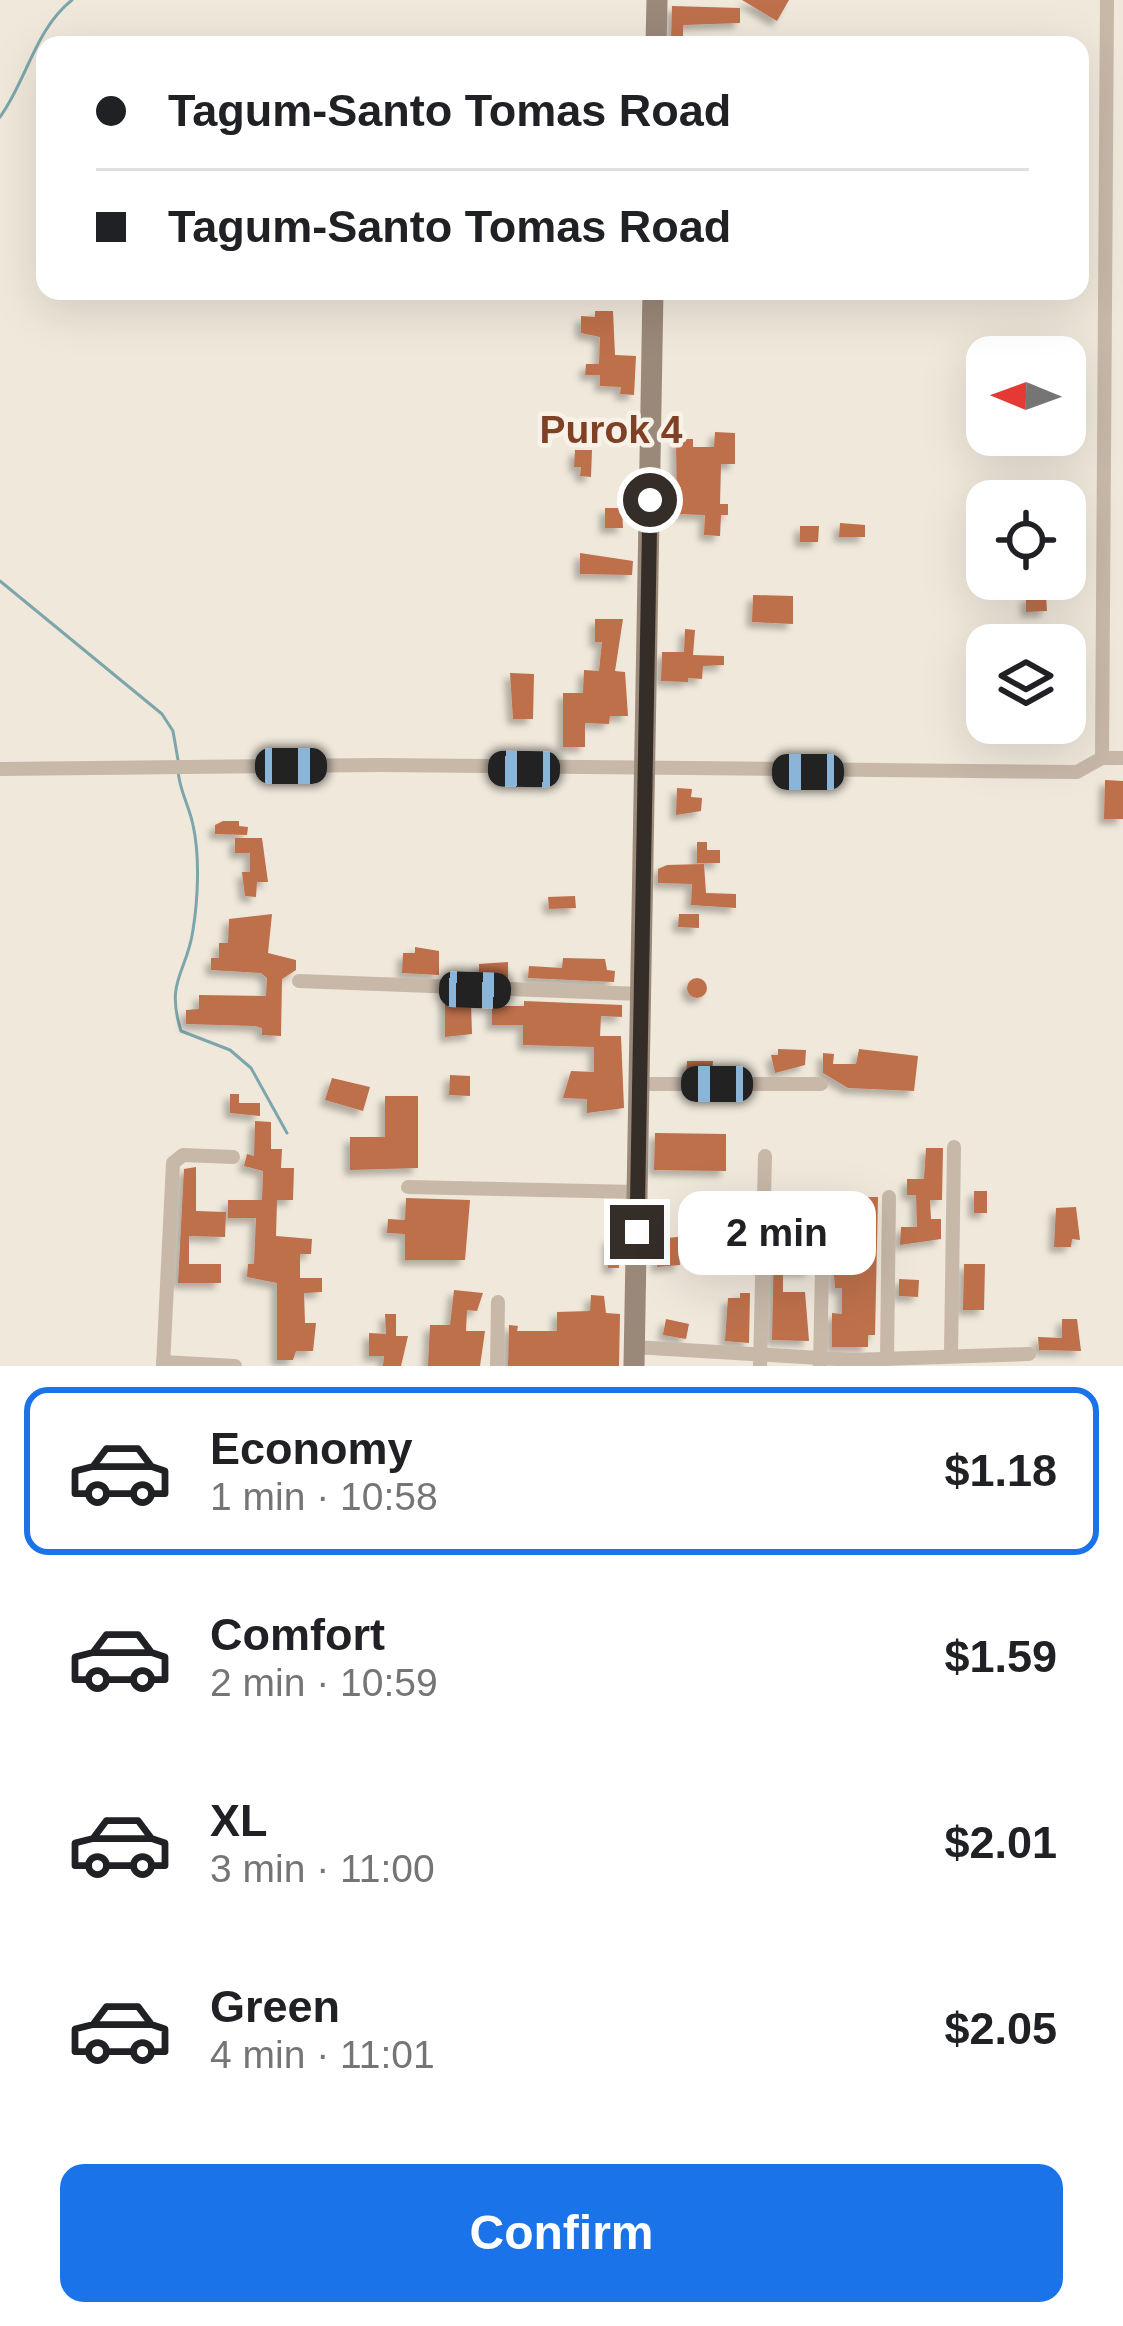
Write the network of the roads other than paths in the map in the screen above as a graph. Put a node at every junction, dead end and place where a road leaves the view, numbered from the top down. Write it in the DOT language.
graph roads {
  1 [pos="657,0"];
  2 [pos="1107,0"];
  3 [pos="656,36"];
  4 [pos="653,300"];
  5 [pos="1102,758"];
  6 [pos="1123,758"];
  7 [pos="0,769"];
  8 [pos="646,770"];
  9 [pos="299,982"];
  10 [pos="641,994"];
  11 [pos="640,1084"];
  12 [pos="821,1084"];
  13 [pos="954,1147"];
  14 [pos="765,1156"];
  15 [pos="233,1157"];
  16 [pos="408,1187"];
  17 [pos="638,1192"];
  18 [pos="889,1197"];
  19 [pos="823,1220"];
  20 [pos="498,1302"];
  21 [pos="951,1354"];
  22 [pos="1029,1354"];
  23 [pos="634,1356"];
  24 [pos="887,1359"];
  25 [pos="760,1360"];
  26 [pos="820,1362"];
  27 [pos="163,1364"];
  28 [pos="236,1366"];
  29 [pos="497,1366"];
  1 -- 3 [label="main road"];
  2 -- 5 [label="street"];
  4 -- 8 [label="main road"];
  5 -- 6 [label="street"];
  5 -- 8 [label="street"];
  7 -- 8 [label="street"];
  8 -- 10 [label="main road"];
  9 -- 10 [label="street"];
  10 -- 11 [label="main road"];
  11 -- 12 [label="street"];
  11 -- 17 [label="main road"];
  13 -- 21 [label="street"];
  14 -- 25 [label="street"];
  15 -- 27 [label="street"];
  16 -- 17 [label="street"];
  17 -- 23 [label="main road"];
  18 -- 24 [label="street"];
  19 -- 26 [label="street"];
  20 -- 29 [label="street"];
  21 -- 22 [label="street"];
  21 -- 24 [label="street"];
  23 -- 25 [label="street"];
  24 -- 26 [label="street"];
  25 -- 26 [label="street"];
  27 -- 28 [label="street"];
}
